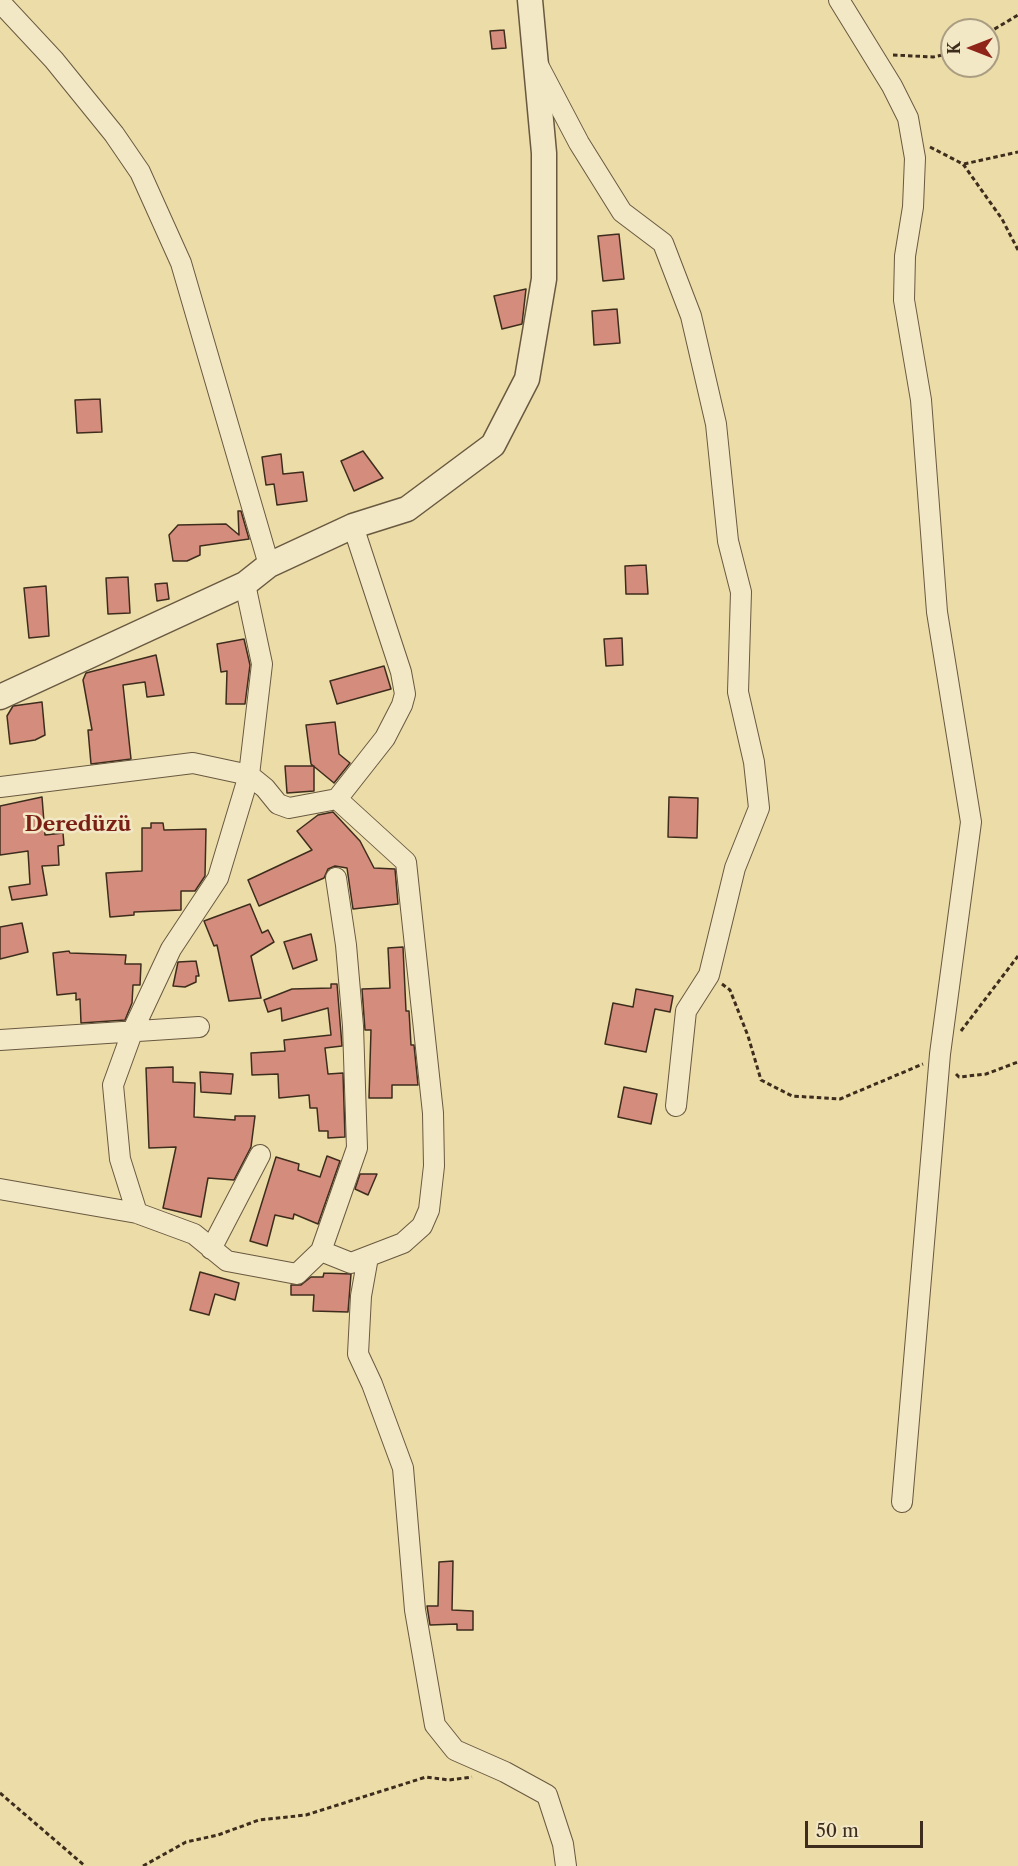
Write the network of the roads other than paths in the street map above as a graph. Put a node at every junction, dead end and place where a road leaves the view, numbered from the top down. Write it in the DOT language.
graph roads {
  1 [pos="530,0"];
  2 [pos="839,0"];
  3 [pos="0,2"];
  4 [pos="538,65"];
  5 [pos="353,526"];
  6 [pos="269,565"];
  7 [pos="245,584"];
  8 [pos="0,697"];
  9 [pos="249,775"];
  10 [pos="0,787"];
  11 [pos="337,799"];
  12 [pos="336,879"];
  13 [pos="199,1027"];
  14 [pos="133,1030"];
  15 [pos="0,1040"];
  16 [pos="676,1106"];
  17 [pos="260,1155"];
  18 [pos="0,1190"];
  19 [pos="137,1213"];
  20 [pos="211,1249"];
  21 [pos="321,1251"];
  22 [pos="368,1257"];
  23 [pos="902,1502"];
  24 [pos="566,1866"];
  1 -- 4 [label="street"];
  2 -- 23 [label="street"];
  3 -- 6 [label="street"];
  4 -- 5 [label="street"];
  4 -- 16 [label="street"];
  5 -- 6 [label="street"];
  5 -- 11 [label="street"];
  6 -- 7 [label="street"];
  7 -- 8 [label="street"];
  7 -- 9 [label="street"];
  9 -- 10 [label="street"];
  9 -- 11 [label="street"];
  9 -- 14 [label="street"];
  11 -- 22 [label="street"];
  12 -- 21 [label="street"];
  13 -- 14 [label="street"];
  14 -- 15 [label="street"];
  14 -- 19 [label="street"];
  17 -- 20 [label="street"];
  18 -- 19 [label="street"];
  19 -- 20 [label="street"];
  20 -- 21 [label="street"];
  21 -- 22 [label="street"];
  22 -- 24 [label="street"];
}
